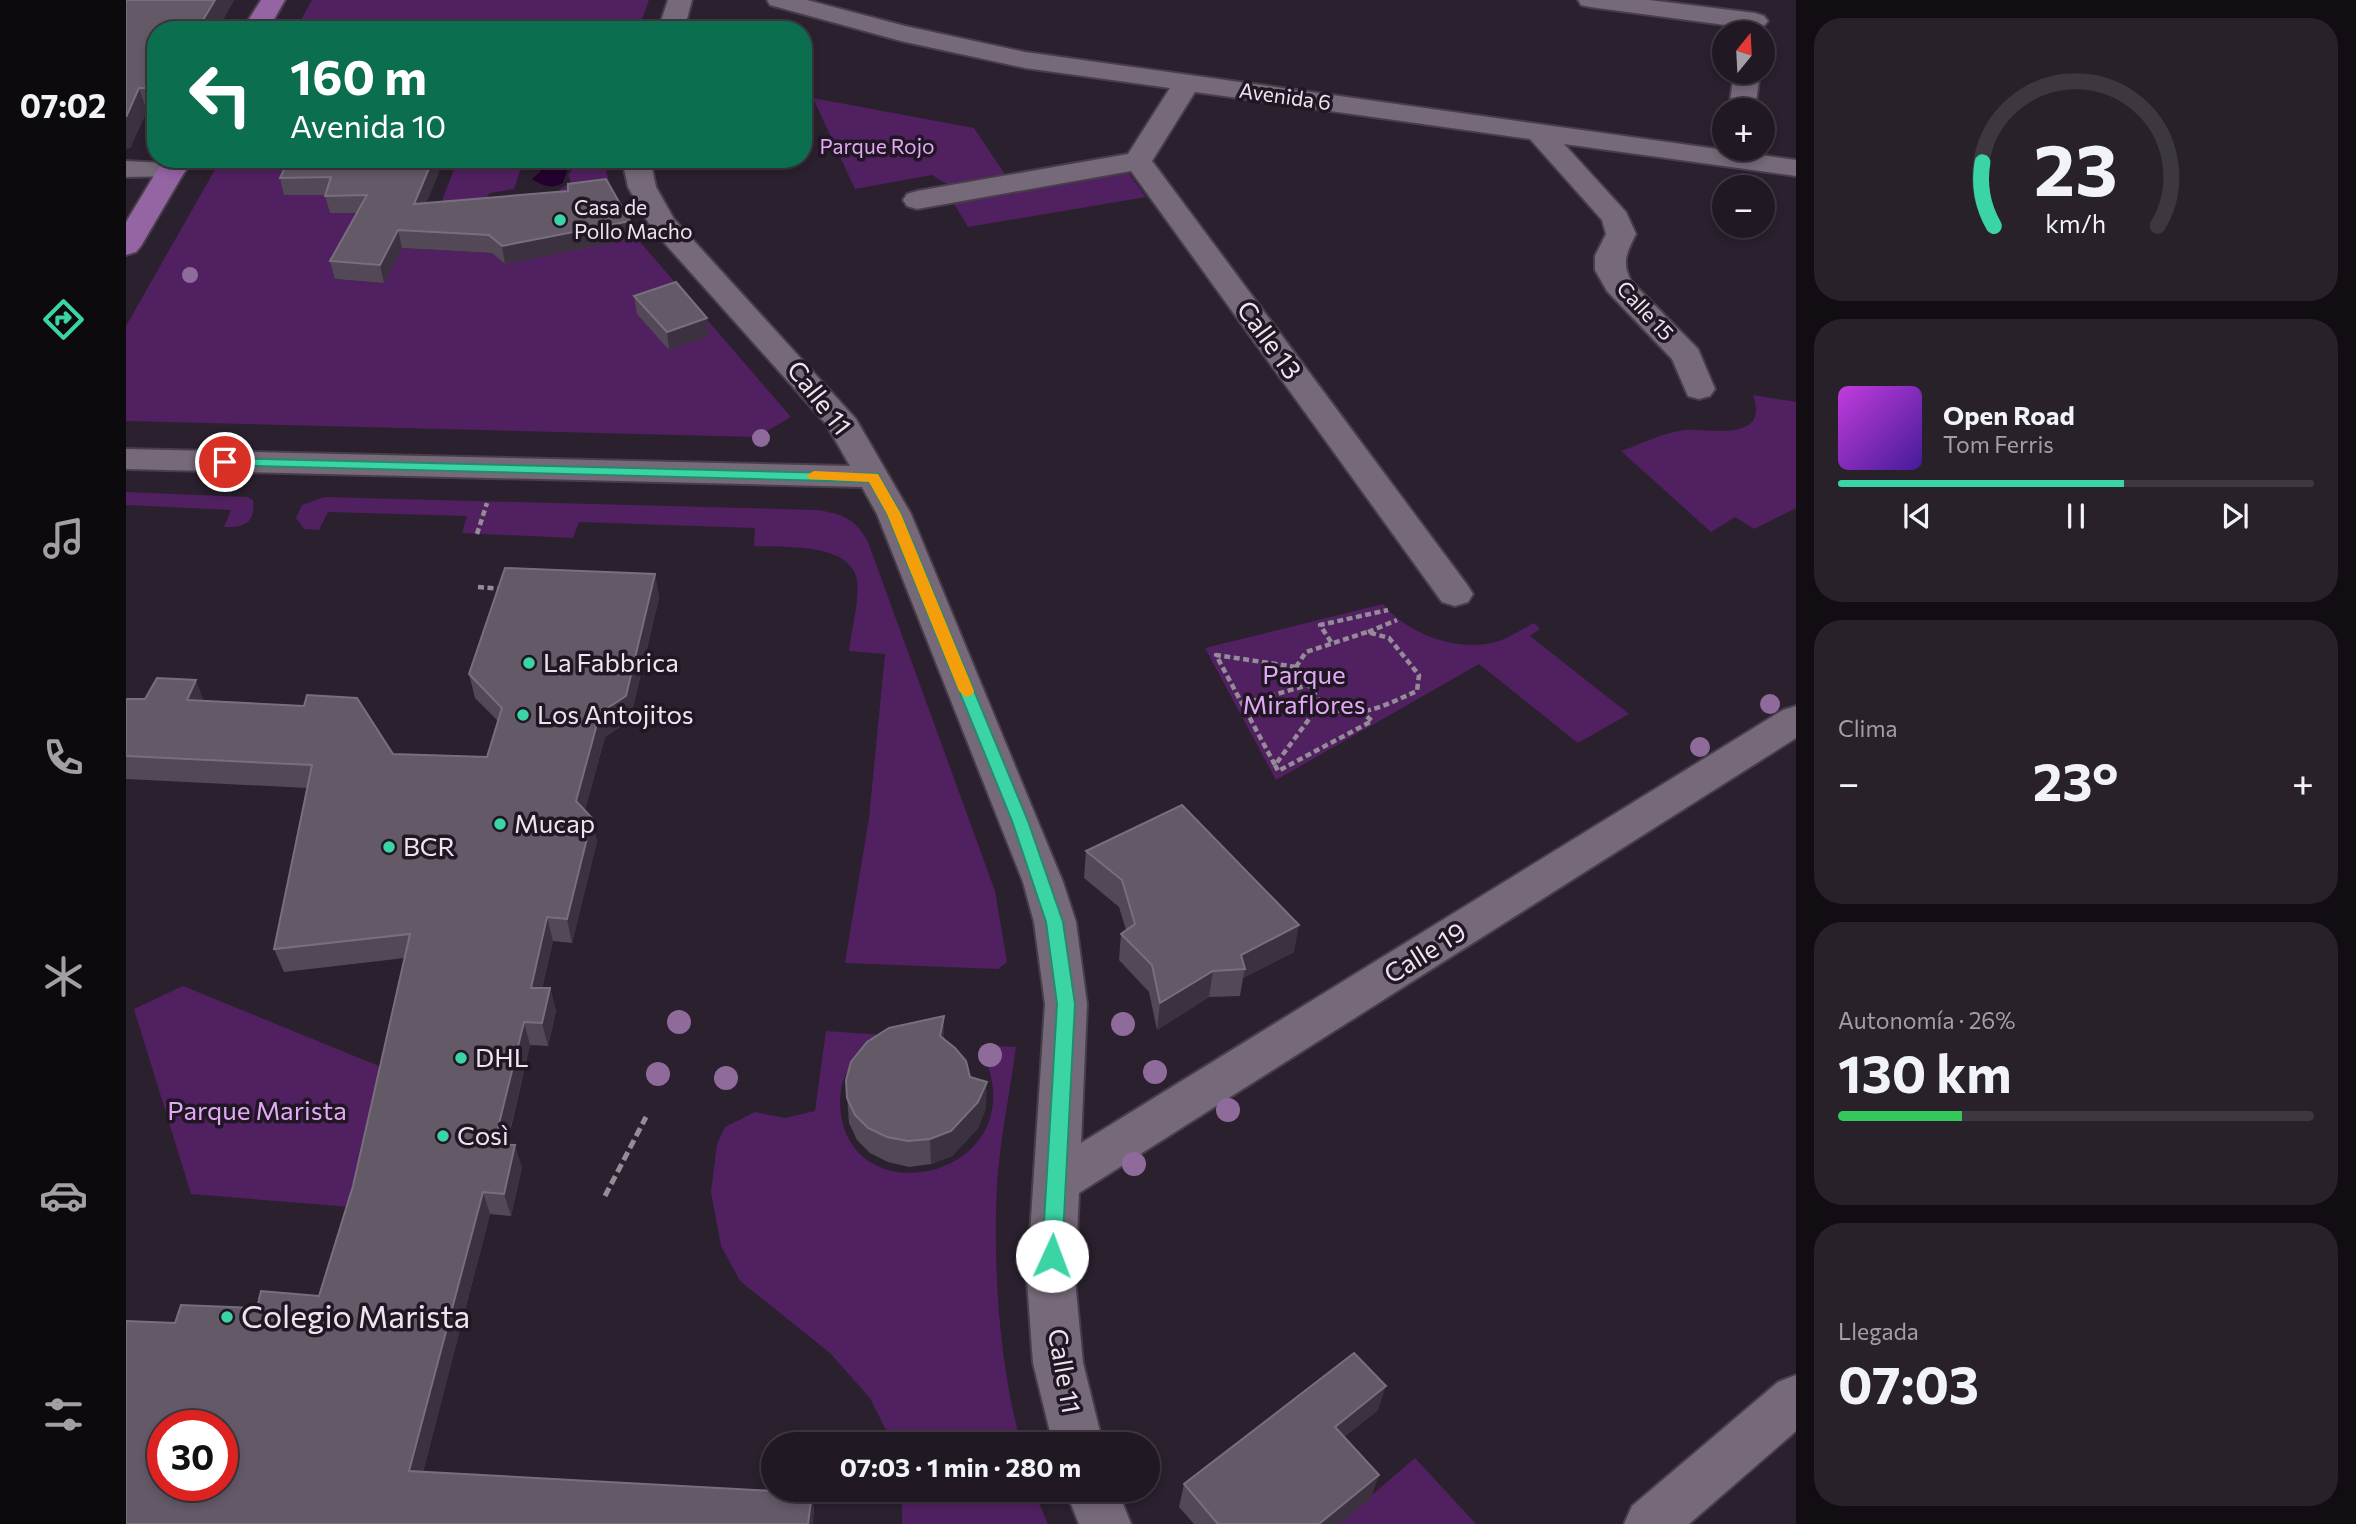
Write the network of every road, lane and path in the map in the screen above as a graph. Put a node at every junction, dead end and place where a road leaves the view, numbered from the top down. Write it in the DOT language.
graph roads {
  1 [pos="273,0"];
  2 [pos="680,0"];
  3 [pos="779,0"];
  4 [pos="1590,0"];
  5 [pos="1755,18"];
  6 [pos="260,21"];
  7 [pos="674,21"];
  8 [pos="1186,83"];
  9 [pos="1540,134"];
  10 [pos="1712,152"];
  11 [pos="1138,161"];
  12 [pos="1766,161"];
  13 [pos="147,167"];
  14 [pos="173,168"];
  15 [pos="638,168"];
  16 [pos="1796,168"];
  17 [pos="126,169"];
  18 [pos="917,200"];
  19 [pos="126,246"];
  20 [pos="1699,389"];
  21 [pos="126,460"];
  22 [pos="873,477"];
  23 [pos="487,503"];
  24 [pos="477,534"];
  25 [pos="478,587"];
  26 [pos="504,589"];
  27 [pos="1455,593"];
  28 [pos="1388,610"];
  29 [pos="1397,620"];
  30 [pos="1367,632"];
  31 [pos="1331,642"];
  32 [pos="1296,667"];
  33 [pos="1308,685"];
  34 [pos="1321,704"];
  35 [pos="1242,705"];
  36 [pos="1364,713"];
  37 [pos="1796,720"];
  38 [pos="1275,765"];
  39 [pos="646,1117"];
  40 [pos="1054,1184"];
  41 [pos="605,1196"];
  42 [pos="1796,1399"];
  43 [pos="1075,1432"];
  44 [pos="1096,1502"];
  45 [pos="1105,1524"];
  46 [pos="1650,1524"];
  1 -- 6 [label="main road"];
  2 -- 7 [label="street"];
  3 -- 8 [label="street, Avenida 6"];
  4 -- 5 [label="street"];
  8 -- 9 [label="street, Avenida 6"];
  8 -- 11 [label="street"];
  9 -- 10 [label="street, Avenida 6"];
  9 -- 20 [label="street, Calle 15"];
  11 -- 18 [label="street"];
  11 -- 27 [label="street, Calle 13"];
  12 -- 16 [label="street, Avenida 6"];
  13 -- 17 [label="street"];
  14 -- 19 [label="main road"];
  15 -- 22 [label="street, Calle 11"];
  21 -- 22 [label="street"];
  22 -- 40 [label="street, Calle 11"];
  23 -- 24 [label="path"];
  25 -- 26 [label="path"];
  28 -- 31 [label="path"];
  29 -- 30 [label="path"];
  30 -- 31 [label="path"];
  30 -- 36 [label="path"];
  31 -- 32 [label="path"];
  32 -- 33 [label="path"];
  32 -- 35 [label="path"];
  33 -- 34 [label="path"];
  33 -- 35 [label="path"];
  34 -- 36 [label="path"];
  34 -- 38 [label="path"];
  35 -- 38 [label="path"];
  36 -- 38 [label="path"];
  37 -- 40 [label="street, Calle 19"];
  39 -- 41 [label="path"];
  40 -- 43 [label="street, Calle 11"];
  42 -- 46 [label="street"];
  44 -- 45 [label="street"];
}
